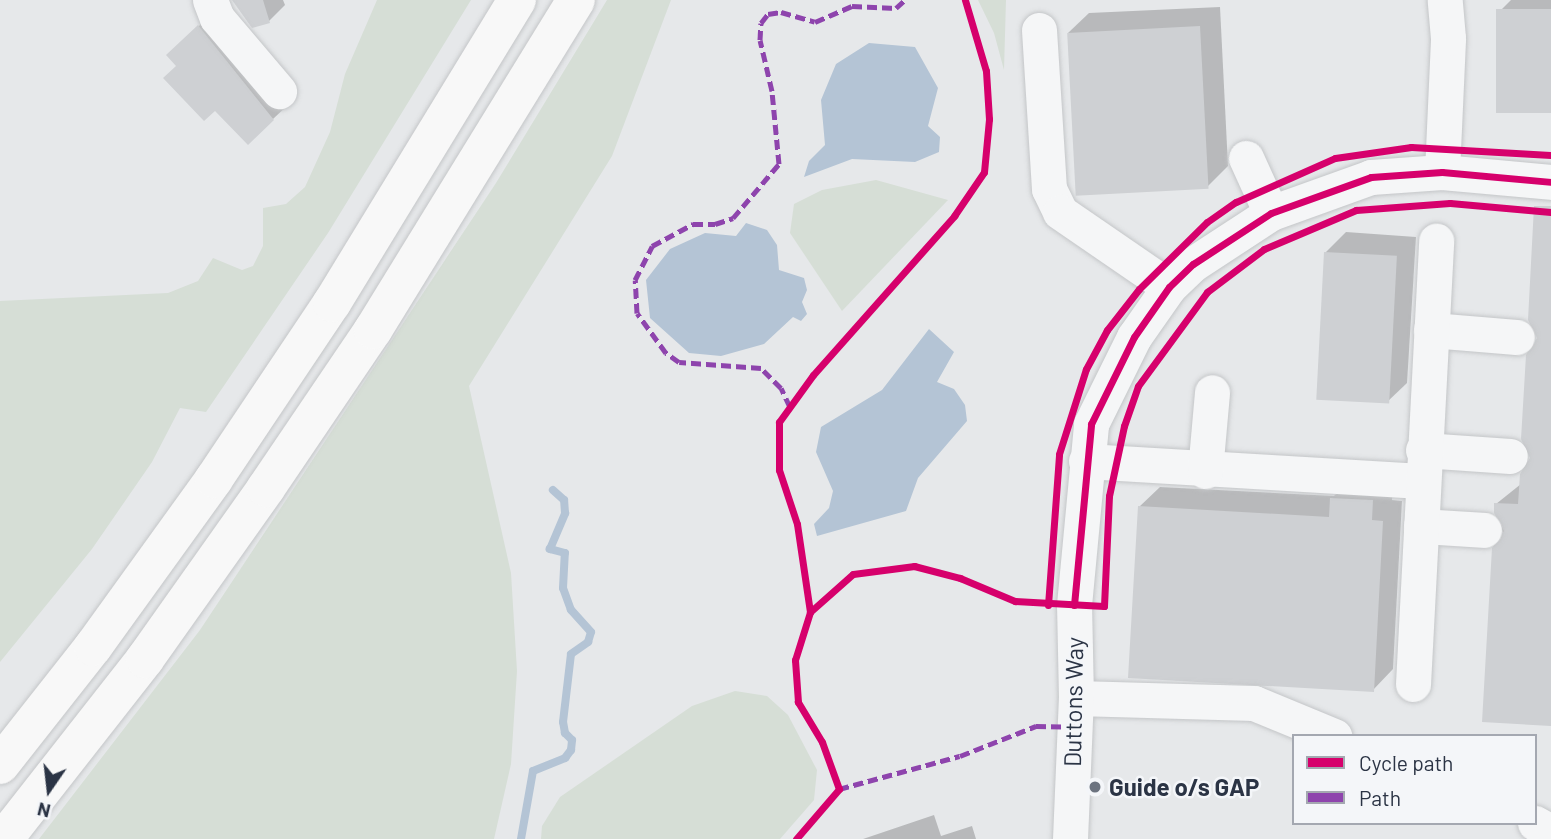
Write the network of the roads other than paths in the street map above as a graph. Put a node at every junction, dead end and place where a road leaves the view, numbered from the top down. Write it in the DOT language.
graph roads {
  1 [pos="210,0"];
  2 [pos="517,0"];
  3 [pos="576,0"];
  4 [pos="1445,0"];
  5 [pos="1039,30"];
  6 [pos="279,91"];
  7 [pos="1246,158"];
  8 [pos="1442,172"];
  9 [pos="1551,182"];
  10 [pos="1271,213"];
  11 [pos="1436,241"];
  12 [pos="1169,287"];
  13 [pos="1431,330"];
  14 [pos="1517,337"];
  15 [pos="1212,392"];
  16 [pos="1510,456"];
  17 [pos="1086,461"];
  18 [pos="1422,465"];
  19 [pos="1205,471"];
  20 [pos="1421,526"];
  21 [pos="1484,530"];
  22 [pos="1413,684"];
  23 [pos="1076,698"];
  24 [pos="1329,734"];
  25 [pos="0,765"];
  26 [pos="4,839"];
  27 [pos="1070,839"];
  1 -- 6 [label="street"];
  2 -- 25 [label="highway"];
  3 -- 26 [label="highway"];
  4 -- 8 [label="street"];
  5 -- 12 [label="street"];
  7 -- 10 [label="street"];
  8 -- 9 [label="street, Duttons Way"];
  8 -- 10 [label="street, Duttons Way"];
  10 -- 12 [label="street, Duttons Way"];
  11 -- 13 [label="street"];
  12 -- 17 [label="street, Duttons Way"];
  13 -- 14 [label="street"];
  13 -- 18 [label="street"];
  15 -- 19 [label="street"];
  16 -- 18 [label="street"];
  17 -- 19 [label="street"];
  17 -- 23 [label="street, Duttons Way"];
  18 -- 19 [label="street"];
  18 -- 20 [label="street"];
  20 -- 21 [label="street"];
  20 -- 22 [label="street"];
  23 -- 24 [label="street"];
  23 -- 27 [label="street, Duttons Way"];
}
